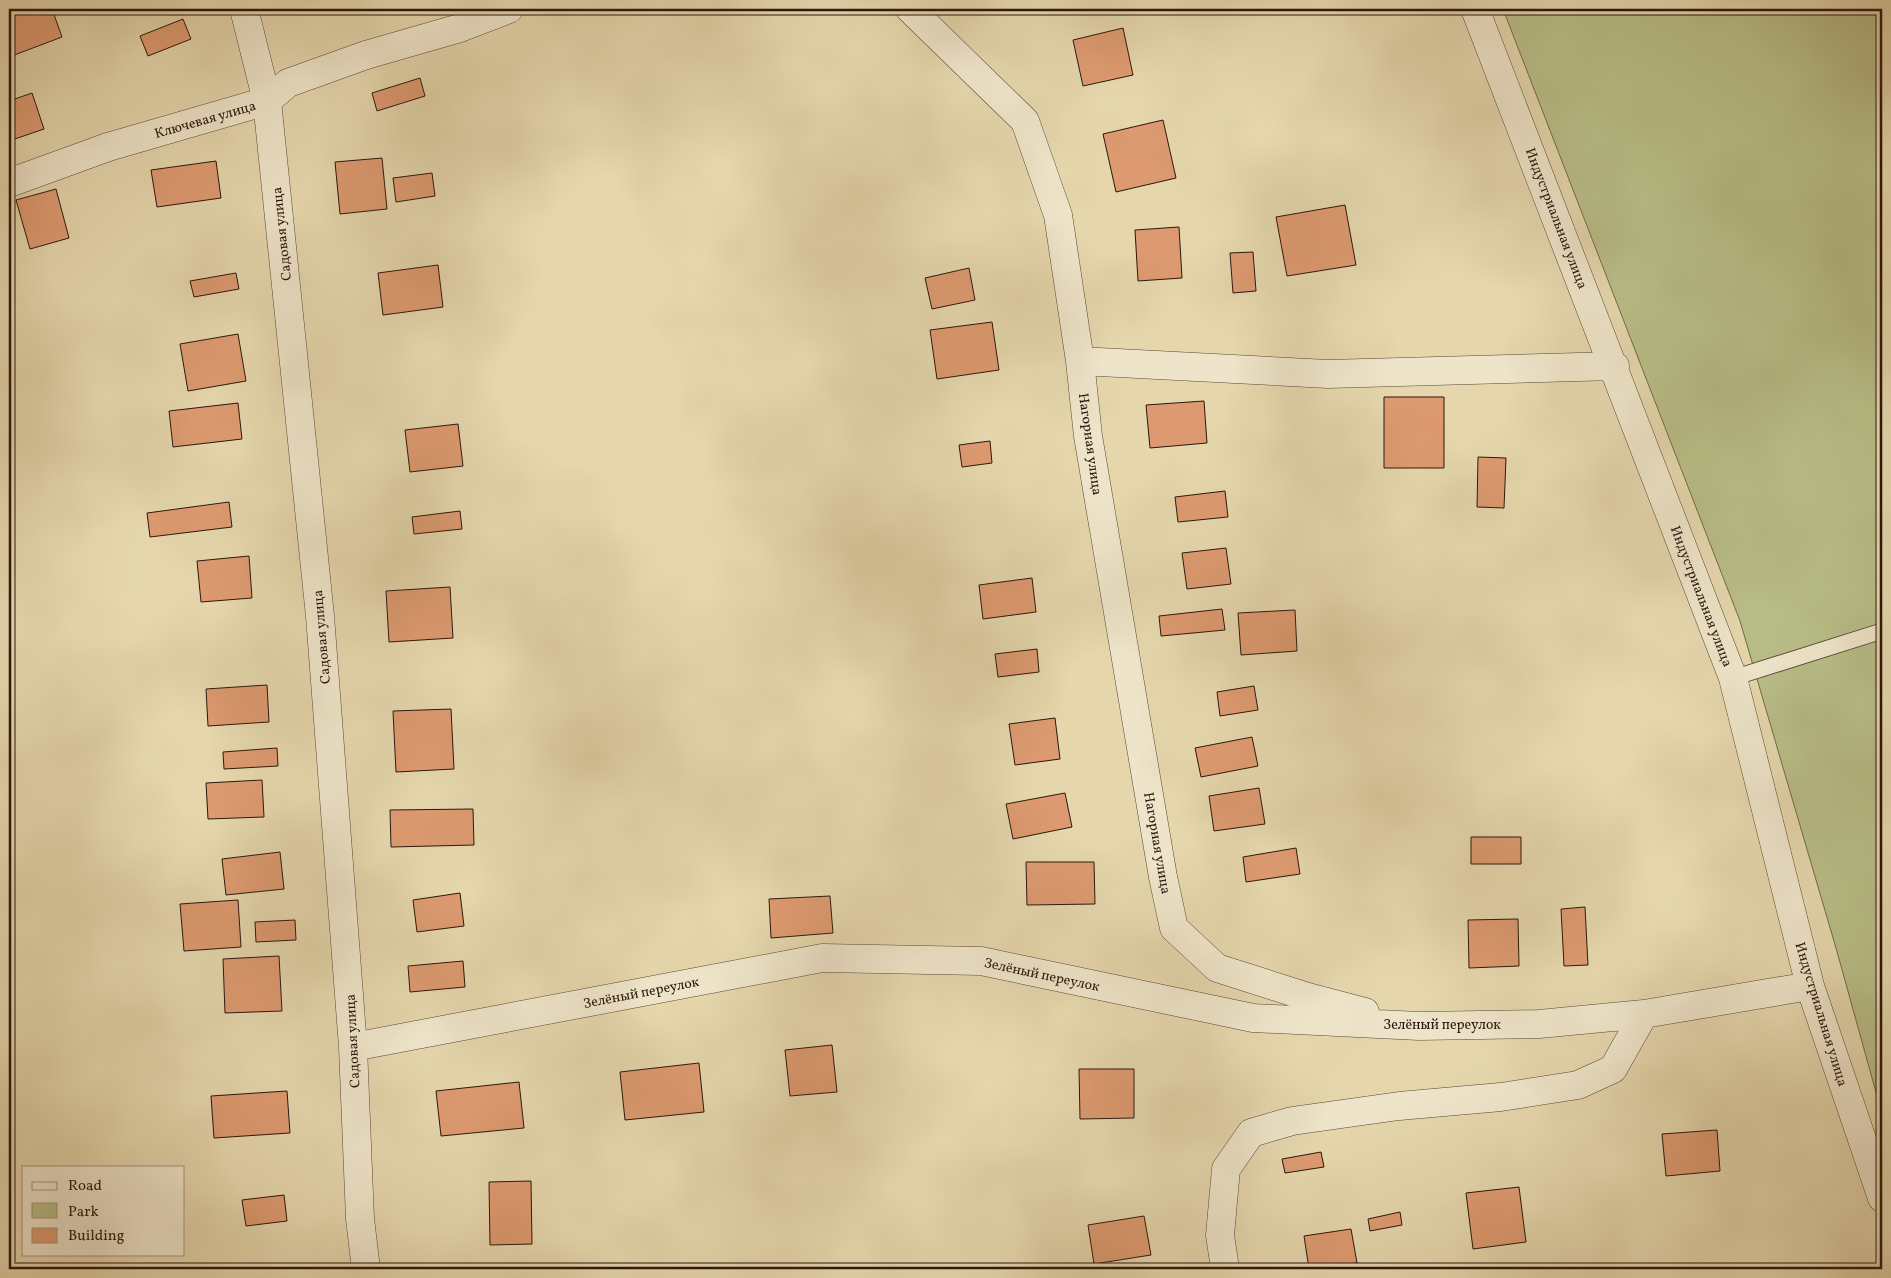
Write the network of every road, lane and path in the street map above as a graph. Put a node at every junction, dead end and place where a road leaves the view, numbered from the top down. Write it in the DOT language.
graph roads {
  1 [pos="244,9"];
  2 [pos="509,9"];
  3 [pos="910,9"];
  4 [pos="1475,9"];
  5 [pos="267,101"];
  6 [pos="9,183"];
  7 [pos="1080,361"];
  8 [pos="1615,366"];
  9 [pos="1882,631"];
  10 [pos="1734,678"];
  11 [pos="1810,986"];
  12 [pos="1644,1014"];
  13 [pos="1419,1026"];
  14 [pos="353,1046"];
  15 [pos="1882,1198"];
  16 [pos="366,1269"];
  17 [pos="1225,1269"];
  1 -- 5 [label="street, Садовая улица"];
  2 -- 5 [label="street, Ключевая улица"];
  3 -- 7 [label="street, Нагорная улица"];
  4 -- 8 [label="street, Индустриальная улица"];
  5 -- 6 [label="street, Ключевая улица"];
  5 -- 14 [label="street, Садовая улица"];
  7 -- 8 [label="street"];
  7 -- 13 [label="street, Нагорная улица"];
  8 -- 10 [label="street, Индустриальная улица"];
  9 -- 10 [label="lane"];
  10 -- 11 [label="street, Индустриальная улица"];
  11 -- 12 [label="street, Зелёный переулок"];
  11 -- 15 [label="street, Индустриальная улица"];
  12 -- 13 [label="street, Зелёный переулок"];
  12 -- 17 [label="street"];
  13 -- 14 [label="street, Зелёный переулок"];
  14 -- 16 [label="street, Садовая улица"];
}
